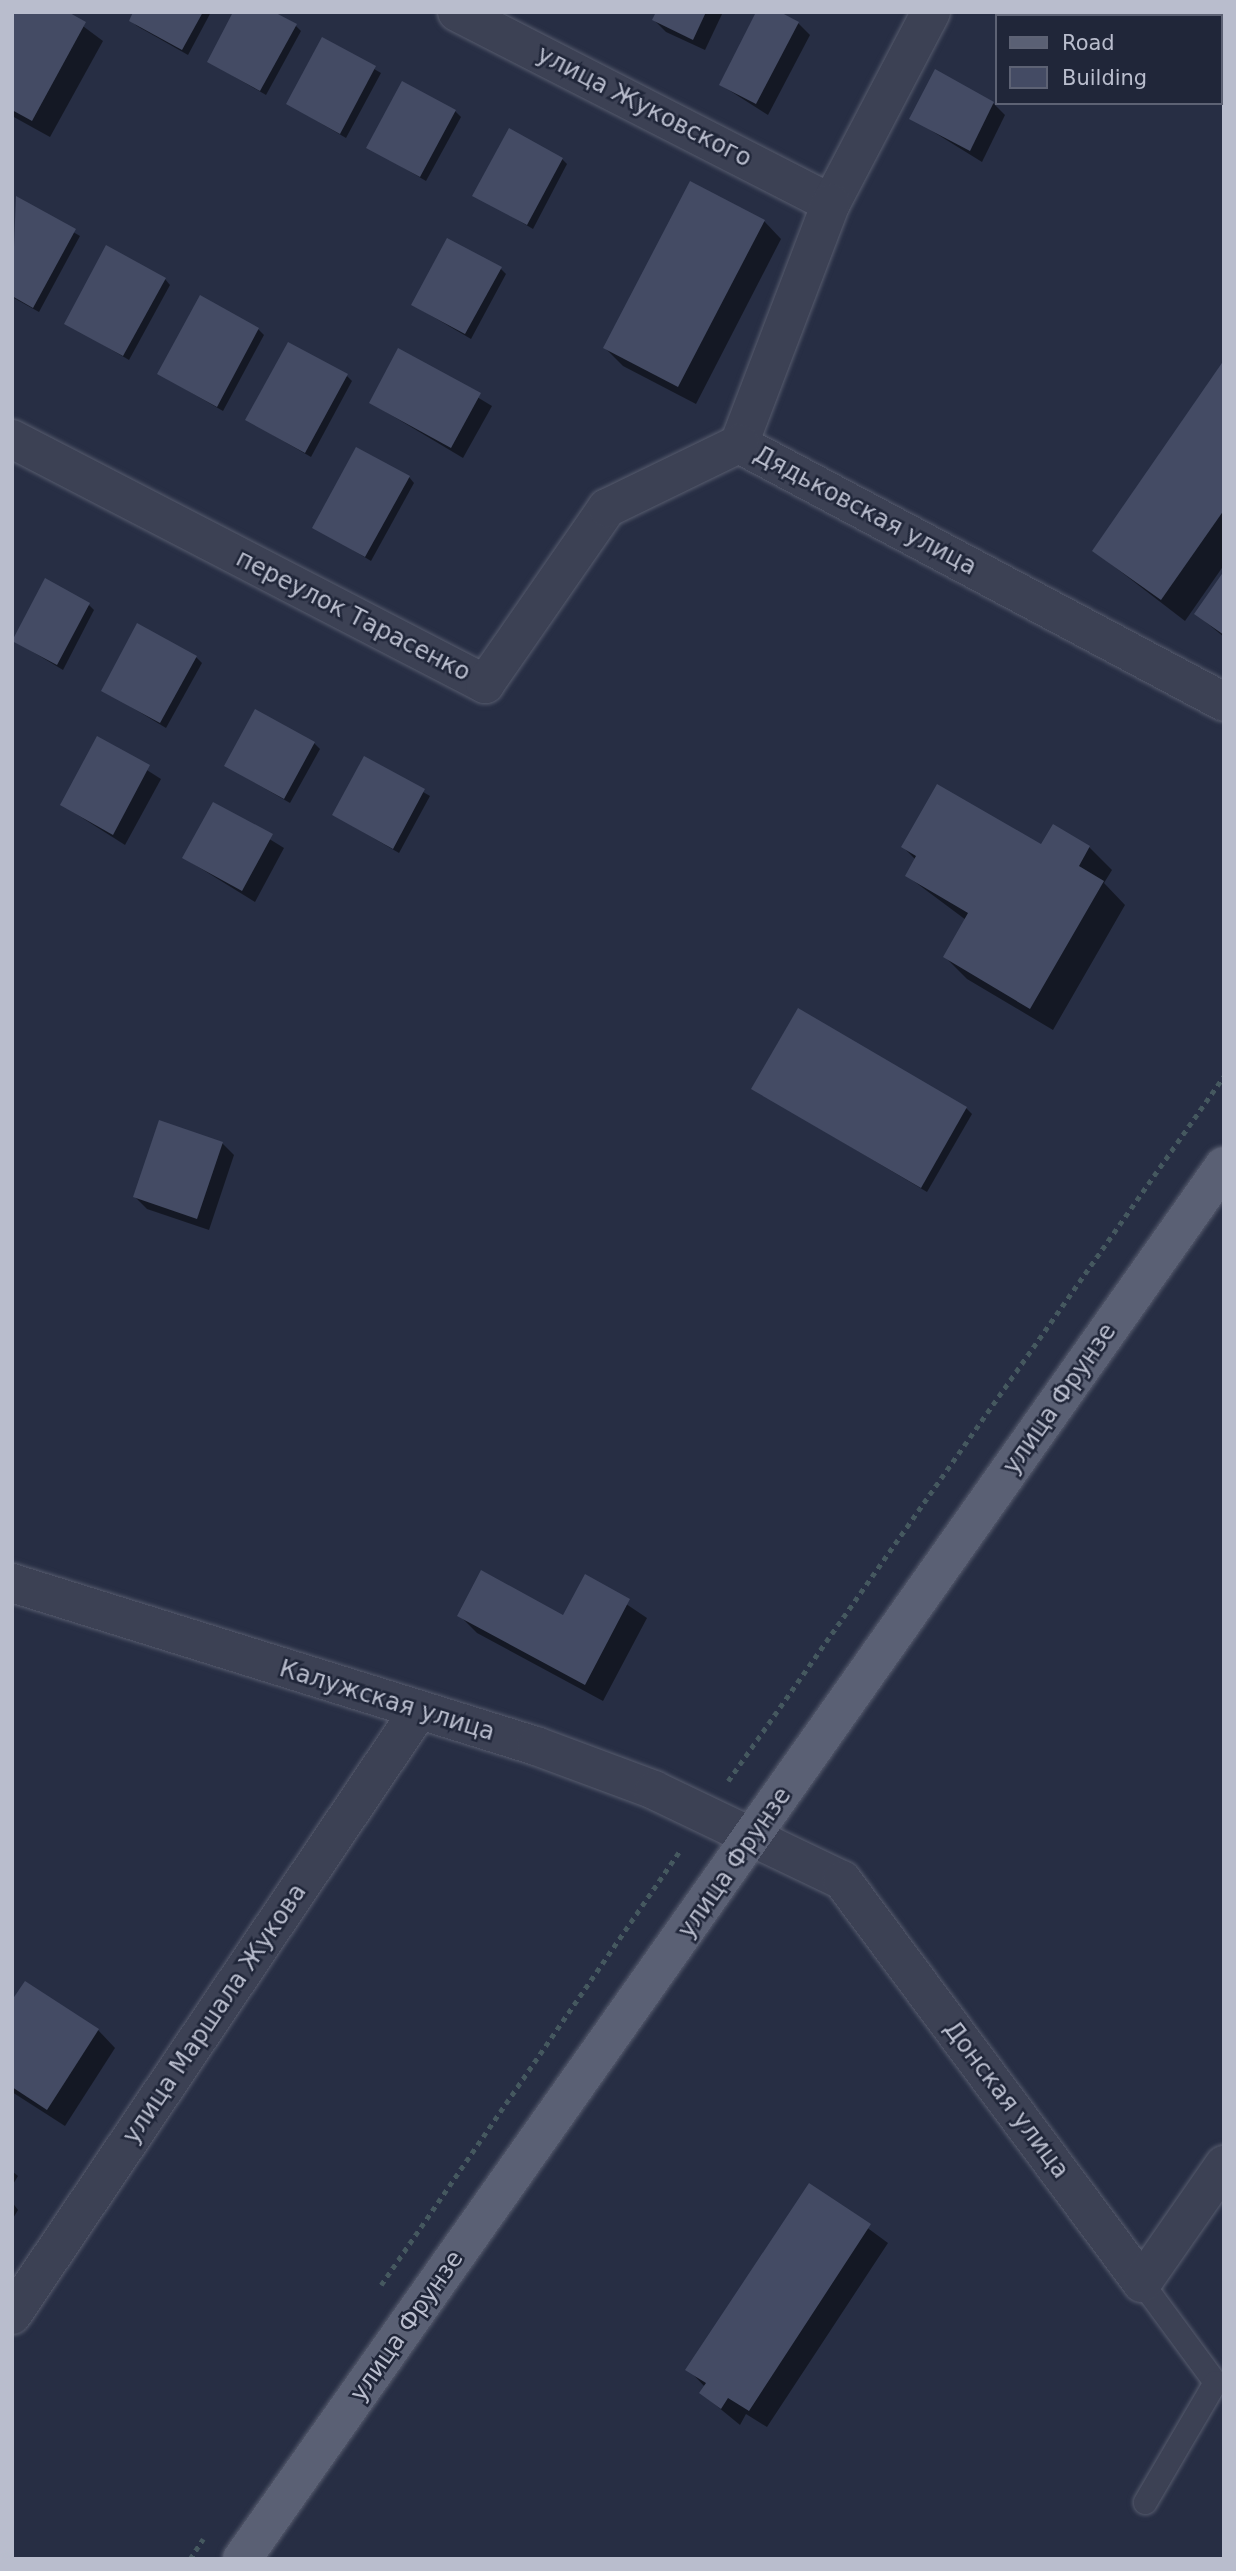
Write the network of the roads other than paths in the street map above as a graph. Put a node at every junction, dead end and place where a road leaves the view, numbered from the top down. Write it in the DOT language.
graph roads {
  1 [pos="457,12"];
  2 [pos="931,12"];
  3 [pos="831,203"];
  4 [pos="12,439"];
  5 [pos="739,444"];
  6 [pos="1224,702"];
  7 [pos="1224,1166"];
  8 [pos="12,1583"];
  9 [pos="417,1713"];
  10 [pos="755,1835"];
  11 [pos="1224,2165"];
  12 [pos="1142,2283"];
  13 [pos="12,2315"];
  14 [pos="1145,2502"];
  15 [pos="242,2559"];
  1 -- 3 [label="street, улица Жуковского"];
  2 -- 3 [label="street, Дядьковская улица"];
  3 -- 5 [label="street, Дядьковская улица"];
  4 -- 5 [label="street, переулок Тарасенко"];
  5 -- 6 [label="street, Дядьковская улица"];
  7 -- 10 [label="main road, улица Фрунзе"];
  8 -- 9 [label="street, Калужская улица"];
  9 -- 10 [label="street, Калужская улица"];
  9 -- 13 [label="street, улица Маршала Жукова"];
  10 -- 12 [label="street, Донская улица"];
  10 -- 15 [label="main road, улица Фрунзе"];
  11 -- 12 [label="street"];
  12 -- 14 [label="lane"];
}
